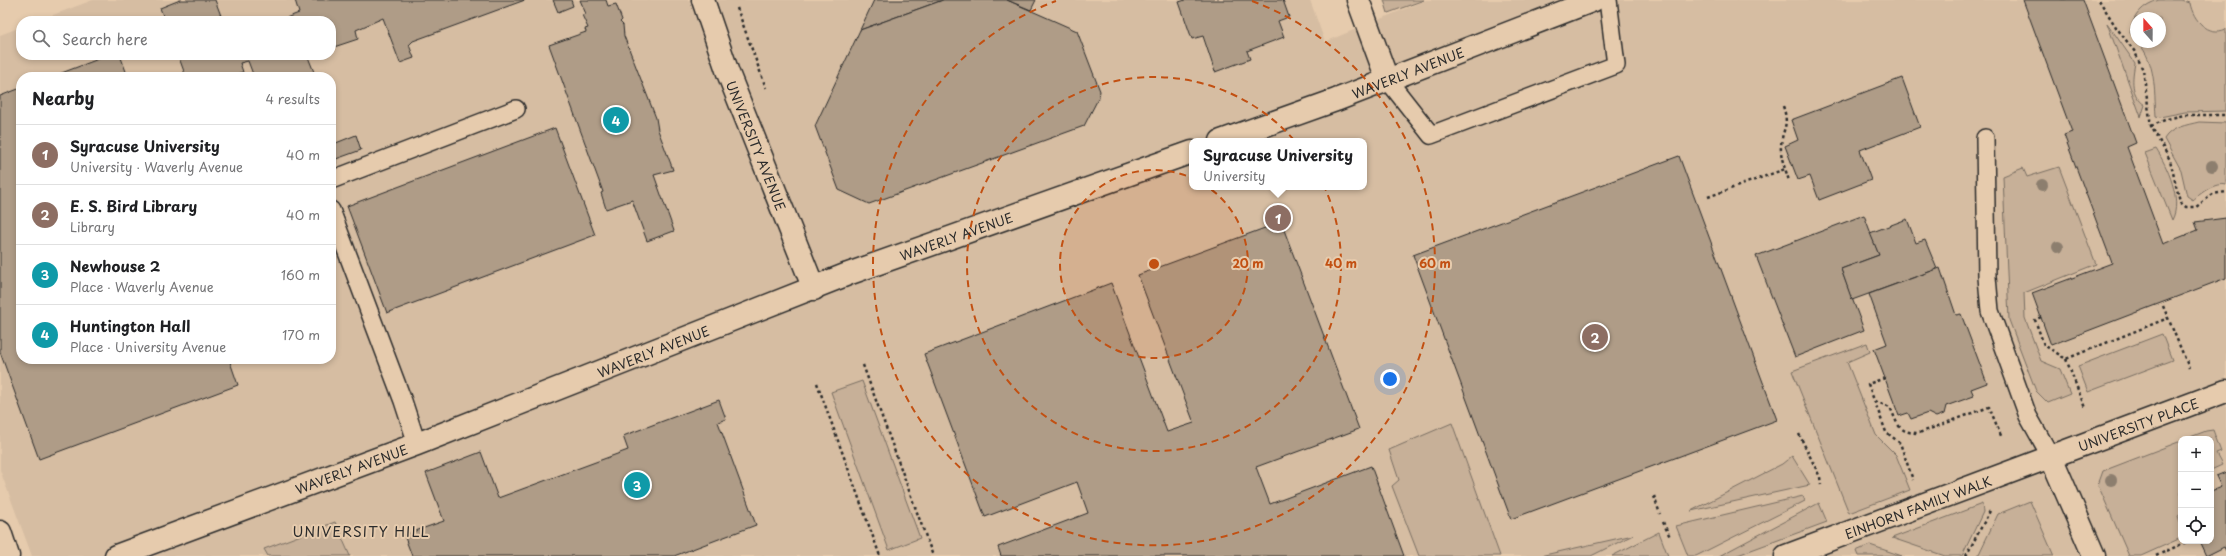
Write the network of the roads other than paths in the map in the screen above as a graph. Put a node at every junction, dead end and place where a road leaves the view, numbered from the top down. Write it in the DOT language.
graph roads {
  1 [pos="703,0"];
  2 [pos="1358,0"];
  3 [pos="1594,0"];
  4 [pos="1608,0"];
  5 [pos="1387,79"];
  6 [pos="516,109"];
  7 [pos="1229,138"];
  8 [pos="1985,138"];
  9 [pos="1189,153"];
  10 [pos="336,178"];
  11 [pos="336,223"];
  12 [pos="814,289"];
  13 [pos="2226,376"];
  14 [pos="2226,391"];
  15 [pos="2142,423"];
  16 [pos="417,444"];
  17 [pos="2051,457"];
  18 [pos="0,532"];
  19 [pos="8,556"];
  20 [pos="116,556"];
  21 [pos="1786,556"];
  22 [pos="2094,556"];
  1 -- 12 [label="street, UNIVERSITY AVENUE"];
  2 -- 5 [label="street"];
  3 -- 5 [label="street, WAVERLY AVENUE"];
  4 -- 5 [label="lane"];
  5 -- 7 [label="street, WAVERLY AVENUE"];
  6 -- 10 [label="lane"];
  8 -- 17 [label="lane"];
  9 -- 12 [label="street, WAVERLY AVENUE"];
  11 -- 16 [label="lane"];
  12 -- 16 [label="street, WAVERLY AVENUE"];
  13 -- 15 [label="street"];
  14 -- 15 [label="street, UNIVERSITY PLACE"];
  15 -- 17 [label="street, UNIVERSITY PLACE"];
  16 -- 20 [label="street, WAVERLY AVENUE"];
  17 -- 21 [label="street, EINHORN FAMILY WALK"];
  17 -- 22 [label="street"];
  18 -- 19 [label="street"];
}
